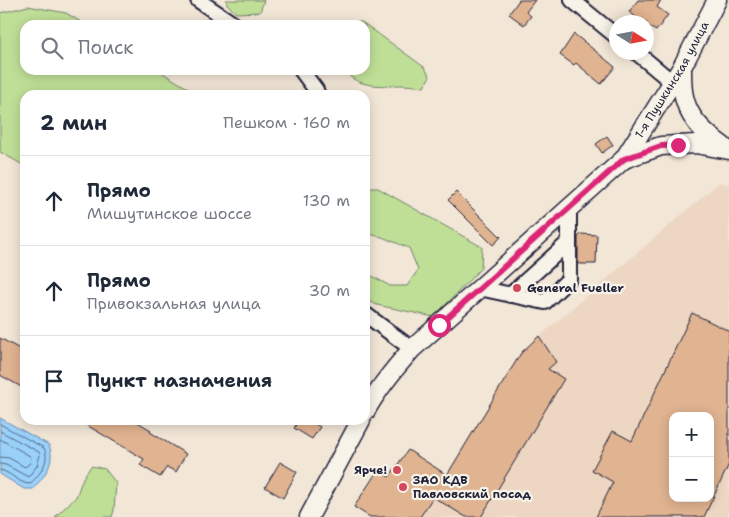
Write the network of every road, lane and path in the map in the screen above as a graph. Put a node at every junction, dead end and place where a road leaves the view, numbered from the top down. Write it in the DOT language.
graph roads {
  1 [pos="572,0"];
  2 [pos="717,0"];
  3 [pos="200,1"];
  4 [pos="228,20"];
  5 [pos="609,30"];
  6 [pos="646,60"];
  7 [pos="682,67"];
  8 [pos="305,75"];
  9 [pos="672,82"];
  10 [pos="316,90"];
  11 [pos="728,149"];
  12 [pos="624,159"];
  13 [pos="569,208"];
  14 [pos="569,242"];
  15 [pos="479,288"];
  16 [pos="510,295"];
  17 [pos="370,318"];
  18 [pos="412,349"];
  19 [pos="370,403"];
  20 [pos="359,425"];
  21 [pos="314,516"];
  1 -- 5 [label="street"];
  2 -- 7 [label="main road, 1-я Пушкинская улица"];
  3 -- 4 [label="street"];
  6 -- 9 [label="street"];
  7 -- 9 [label="main road, 1-я Пушкинская улица"];
  7 -- 11 [label="main road"];
  8 -- 10 [label="street"];
  9 -- 12 [label="main road, 1-я Пушкинская улица"];
  11 -- 12 [label="main road"];
  12 -- 13 [label="main road"];
  13 -- 14 [label="street"];
  13 -- 15 [label="main road"];
  14 -- 16 [label="street"];
  14 -- 16 [label="street"];
  15 -- 16 [label="street"];
  15 -- 18 [label="main road"];
  17 -- 18 [label="street"];
  18 -- 19 [label="main road"];
  20 -- 21 [label="main road"];
}
